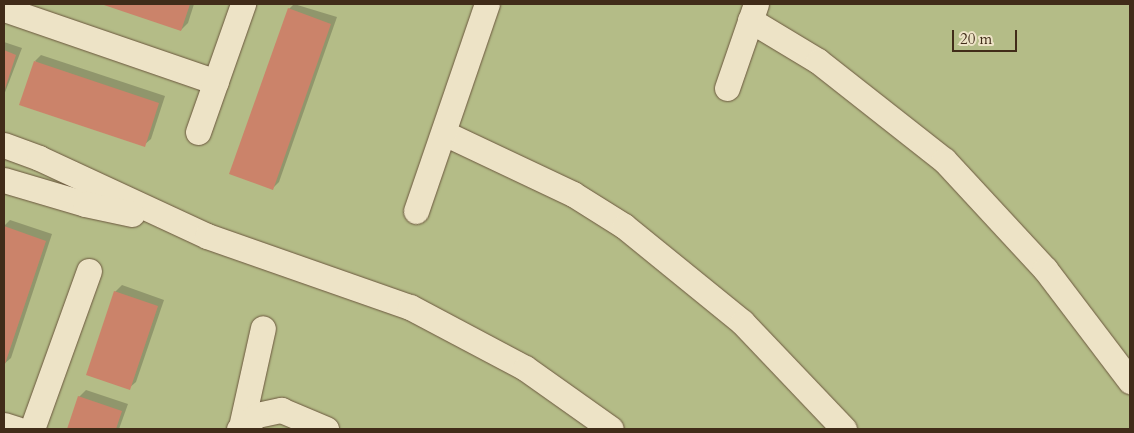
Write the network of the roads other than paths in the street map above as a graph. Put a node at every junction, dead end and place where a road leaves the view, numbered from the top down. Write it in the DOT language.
graph roads {
  1 [pos="242,4"];
  2 [pos="487,4"];
  3 [pos="4,9"];
  4 [pos="753,12"];
  5 [pos="216,82"];
  6 [pos="728,88"];
  7 [pos="198,132"];
  8 [pos="444,133"];
  9 [pos="4,145"];
  10 [pos="59,167"];
  11 [pos="4,180"];
  12 [pos="48,194"];
  13 [pos="416,211"];
  14 [pos="179,224"];
  15 [pos="89,271"];
  16 [pos="262,328"];
  17 [pos="1130,381"];
  18 [pos="4,425"];
  19 [pos="240,428"];
  20 [pos="17,429"];
  21 [pos="32,429"];
  22 [pos="326,429"];
  23 [pos="611,429"];
  24 [pos="844,429"];
  1 -- 5 [label="street"];
  2 -- 8 [label="street"];
  3 -- 5 [label="street"];
  4 -- 6 [label="street"];
  4 -- 17 [label="street"];
  5 -- 7 [label="street"];
  8 -- 13 [label="street"];
  8 -- 24 [label="street"];
  9 -- 10 [label="street"];
  10 -- 12 [label="street"];
  10 -- 14 [label="street"];
  11 -- 12 [label="street"];
  12 -- 14 [label="street"];
  14 -- 23 [label="street"];
  15 -- 21 [label="street"];
  16 -- 19 [label="street"];
  18 -- 20 [label="street"];
  19 -- 22 [label="street"];
}
